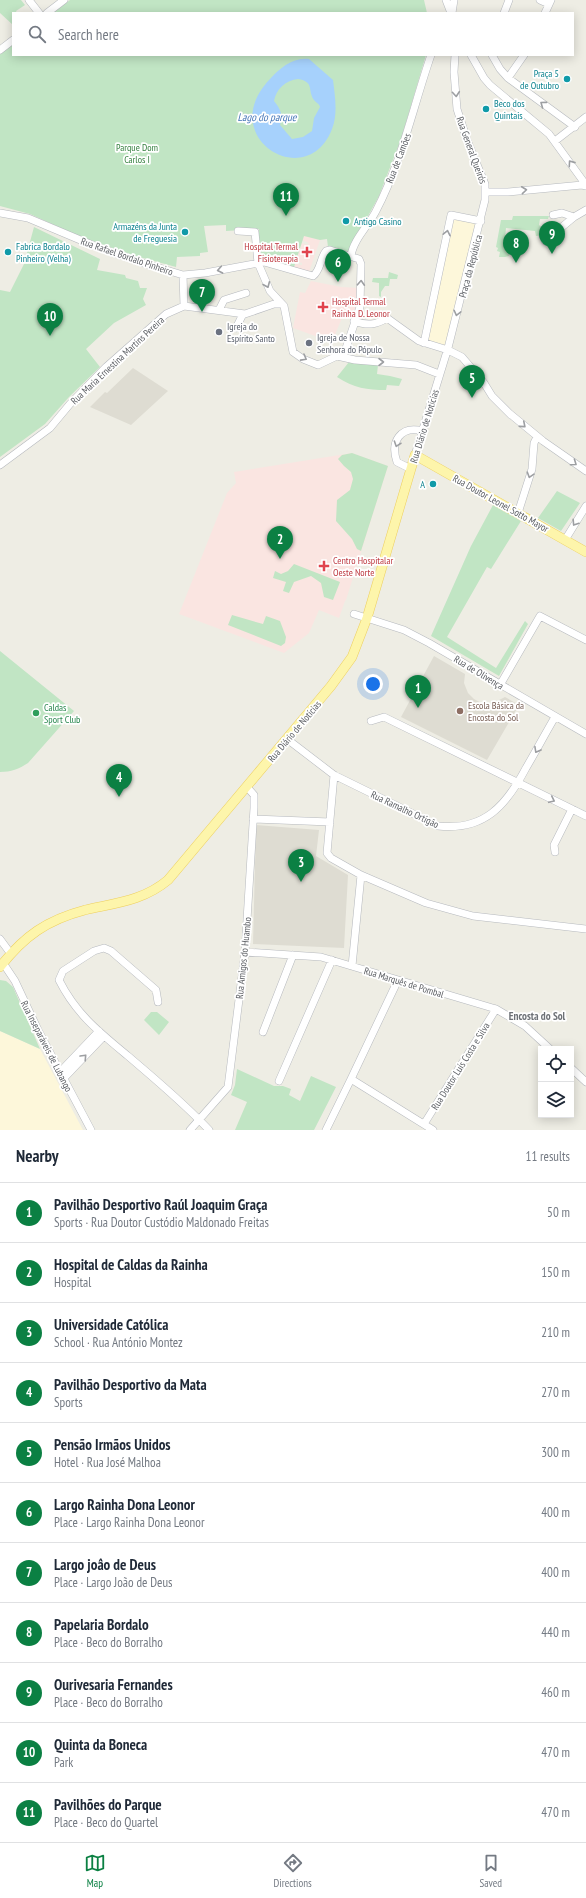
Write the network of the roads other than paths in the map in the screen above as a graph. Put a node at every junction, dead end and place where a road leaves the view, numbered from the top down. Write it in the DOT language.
graph roads {
  1 [pos="29,0"];
  2 [pos="64,0"];
  3 [pos="446,0"];
  4 [pos="454,0"];
  5 [pos="509,0"];
  6 [pos="540,0"];
  7 [pos="550,2"];
  8 [pos="38,12"];
  9 [pos="48,12"];
  10 [pos="452,12"];
  11 [pos="452,12"];
  12 [pos="504,12"];
  13 [pos="545,12"];
  14 [pos="12,41"];
  15 [pos="0,50"];
  16 [pos="431,56"];
  17 [pos="455,56"];
  18 [pos="471,56"];
  19 [pos="493,56"];
  20 [pos="523,56"];
  21 [pos="508,78"];
  22 [pos="586,117"];
  23 [pos="575,126"];
  24 [pos="555,141"];
  25 [pos="586,186"];
  26 [pos="485,192"];
  27 [pos="586,210"];
  28 [pos="0,213"];
  29 [pos="553,215"];
  30 [pos="574,217"];
  31 [pos="481,221"];
  32 [pos="238,231"];
  33 [pos="545,241"];
  34 [pos="351,256"];
  35 [pos="258,263"];
  36 [pos="183,274"];
  37 [pos="246,293"];
  38 [pos="281,304"];
  39 [pos="184,306"];
  40 [pos="222,311"];
  41 [pos="243,314"];
  42 [pos="355,318"];
  43 [pos="236,328"];
  44 [pos="424,343"];
  45 [pos="448,350"];
  46 [pos="343,356"];
  47 [pos="439,374"];
  48 [pos="423,431"];
  49 [pos="537,437"];
  50 [pos="415,455"];
  51 [pos="0,465"];
  52 [pos="411,469"];
  53 [pos="586,471"];
  54 [pos="586,506"];
  55 [pos="518,513"];
  56 [pos="565,540"];
  57 [pos="586,552"];
  58 [pos="354,614"];
  59 [pos="367,618"];
  60 [pos="586,640"];
  61 [pos="500,685"];
  62 [pos="555,717"];
  63 [pos="371,721"];
  64 [pos="586,734"];
  65 [pos="287,739"];
  66 [pos="334,775"];
  67 [pos="518,784"];
  68 [pos="246,787"];
  69 [pos="572,809"];
  70 [pos="586,816"];
  71 [pos="253,819"];
  72 [pos="330,822"];
  73 [pos="555,852"];
  74 [pos="360,875"];
  75 [pos="586,929"];
  76 [pos="0,940"];
  77 [pos="245,952"];
  78 [pos="11,954"];
  79 [pos="293,955"];
  80 [pos="332,960"];
  81 [pos="2,965"];
  82 [pos="352,966"];
  83 [pos="398,980"];
  84 [pos="158,1002"];
  85 [pos="496,1009"];
  86 [pos="263,1032"];
  87 [pos="102,1033"];
  88 [pos="547,1046"];
  89 [pos="574,1071"];
  90 [pos="62,1075"];
  91 [pos="352,1079"];
  92 [pos="279,1081"];
  93 [pos="586,1082"];
  94 [pos="199,1119"];
  95 [pos="424,1124"];
  96 [pos="91,1130"];
  97 [pos="190,1130"];
  98 [pos="209,1130"];
  99 [pos="326,1130"];
  100 [pos="433,1130"];
  1 -- 8 [label="street"];
  2 -- 9 [label="street"];
  3 -- 10 [label="street"];
  4 -- 11 [label="street"];
  5 -- 12 [label="street"];
  6 -- 7 [label="street"];
  7 -- 13 [label="street"];
  14 -- 15 [label="street"];
  16 -- 34 [label="street, Rua de Camões"];
  17 -- 26 [label="street, Rua General Queirós, one-way"];
  18 -- 24 [label="street"];
  19 -- 21 [label="street"];
  20 -- 21 [label="street"];
  23 -- 21 [label="street, one-way"];
  22 -- 23 [label="street"];
  23 -- 24 [label="street"];
  25 -- 24 [label="street, one-way"];
  26 -- 25 [label="street, one-way"];
  26 -- 31 [label="street, Rua General Queirós"];
  27 -- 30 [label="street"];
  28 -- 36 [label="street, Rua Rafael Bordalo Pinheiro"];
  29 -- 30 [label="street"];
  30 -- 33 [label="street"];
  44 -- 31 [label="street, Praça da República, one-way"];
  31 -- 45 [label="street, Praça da República, one-way"];
  32 -- 35 [label="street"];
  34 -- 35 [label="street, Rua Rafael Bordalo Pinheiro"];
  42 -- 34 [label="street, one-way"];
  35 -- 36 [label="street, Rua Rafael Bordalo Pinheiro, one-way"];
  35 -- 38 [label="street, one-way"];
  36 -- 39 [label="street"];
  37 -- 40 [label="street"];
  38 -- 41 [label="street"];
  38 -- 46 [label="street, one-way"];
  39 -- 40 [label="street"];
  39 -- 51 [label="street, Rua Maria Ernestina Martins Pereira"];
  40 -- 41 [label="street"];
  41 -- 43 [label="street"];
  42 -- 44 [label="street"];
  42 -- 46 [label="street"];
  44 -- 45 [label="street"];
  45 -- 47 [label="street, Praça da República"];
  45 -- 49 [label="street, one-way"];
  46 -- 47 [label="street, one-way"];
  47 -- 48 [label="street, Rua Diário de Notícias"];
  48 -- 50 [label="street, Rua Diário de Notícias"];
  48 -- 52 [label="street, one-way"];
  49 -- 53 [label="street, one-way"];
  49 -- 55 [label="street, one-way"];
  50 -- 52 [label="main road, Rua Diário de Notícias"];
  50 -- 55 [label="main road, Rua Doutor Leonel Sotto Mayor"];
  52 -- 59 [label="main road, Rua Diário de Notícias"];
  54 -- 56 [label="street, one-way"];
  55 -- 56 [label="main road, Rua Doutor Leonel Sotto Mayor"];
  56 -- 57 [label="main road, Rua Doutor Leonel Sotto Mayor"];
  58 -- 59 [label="street, Rua de Olivença"];
  59 -- 61 [label="street, Rua de Olivença"];
  59 -- 65 [label="main road, Rua Diário de Notícias"];
  60 -- 61 [label="street"];
  61 -- 62 [label="street, Rua de Olivença"];
  62 -- 64 [label="street, Rua de Olivença"];
  62 -- 67 [label="street, Rua Ramalho Ortigão, one-way"];
  63 -- 67 [label="street"];
  65 -- 66 [label="street, Rua Ramalho Ortigão"];
  65 -- 68 [label="main road, Rua Diário de Notícias"];
  66 -- 67 [label="street, Rua Ramalho Ortigão"];
  66 -- 72 [label="street"];
  67 -- 69 [label="street, one-way"];
  68 -- 71 [label="street, Rua Amigos do Huambo"];
  68 -- 78 [label="main road, Rua Diário de Notícias"];
  69 -- 70 [label="street"];
  69 -- 73 [label="street"];
  71 -- 72 [label="street"];
  71 -- 77 [label="street, Rua Amigos do Huambo"];
  72 -- 74 [label="street"];
  74 -- 75 [label="street"];
  74 -- 82 [label="street"];
  76 -- 78 [label="street"];
  77 -- 79 [label="street, Rua Marquês de Pombal"];
  77 -- 94 [label="street, Rua Amigos do Huambo"];
  78 -- 81 [label="main road, Rua Diário de Notícias"];
  79 -- 80 [label="street, Rua Marquês de Pombal"];
  79 -- 86 [label="street"];
  80 -- 82 [label="street, Rua Marquês de Pombal"];
  80 -- 92 [label="street"];
  81 -- 90 [label="street, Rua Inseparáveis de Lubango"];
  82 -- 83 [label="street, Rua Marquês de Pombal"];
  83 -- 85 [label="street, Rua Marquês de Pombal"];
  83 -- 91 [label="street"];
  84 -- 87 [label="street"];
  85 -- 88 [label="street, Rua Marquês de Pombal"];
  85 -- 95 [label="street, Rua Doutor Luís Costa e Silva"];
  87 -- 90 [label="street"];
  87 -- 94 [label="street"];
  89 -- 93 [label="street"];
  90 -- 96 [label="street, Rua Inseparáveis de Lubango"];
  91 -- 95 [label="street"];
  91 -- 99 [label="street"];
  94 -- 97 [label="street, Rua Amigos do Huambo"];
  94 -- 98 [label="street"];
  95 -- 100 [label="street"];
}
